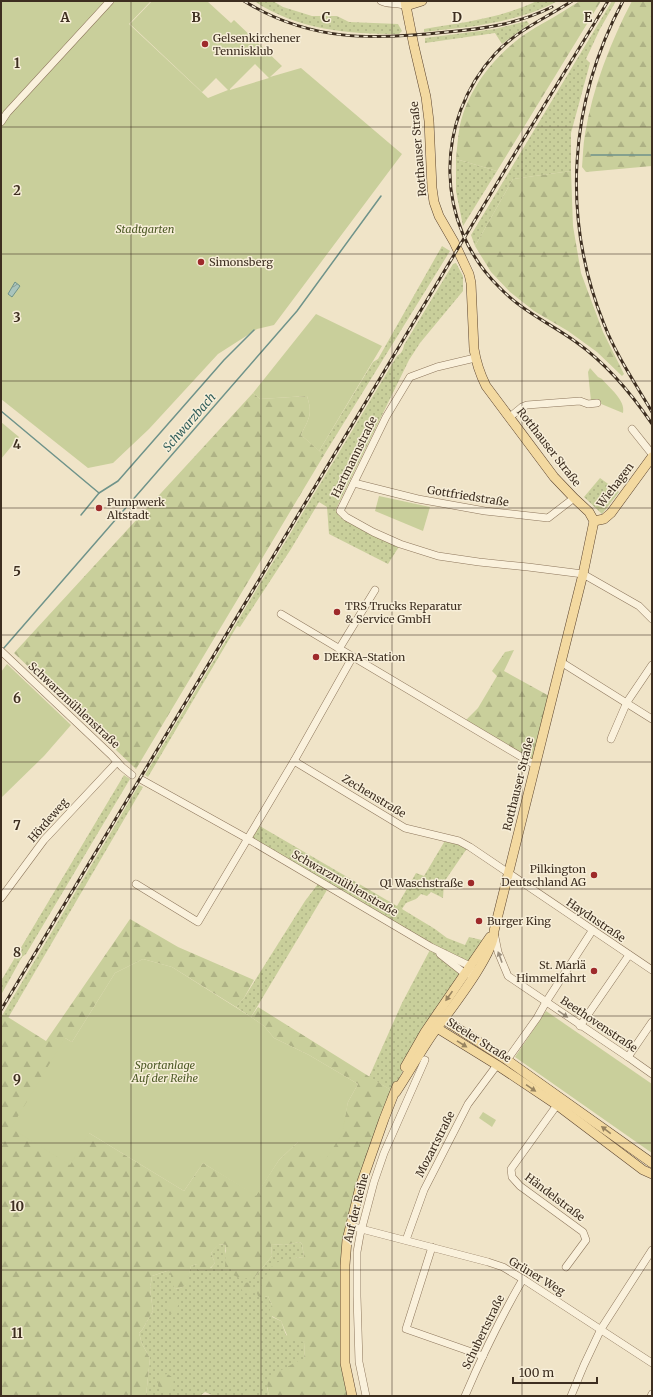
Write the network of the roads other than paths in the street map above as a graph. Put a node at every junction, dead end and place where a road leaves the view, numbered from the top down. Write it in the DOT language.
graph roads {
  1 [pos="110,1"];
  2 [pos="381,1"];
  3 [pos="422,1"];
  4 [pos="406,4"];
  5 [pos="4,114"];
  6 [pos="1,122"];
  7 [pos="475,358"];
  8 [pos="597,403"];
  9 [pos="510,417"];
  10 [pos="632,429"];
  11 [pos="652,456"];
  12 [pos="354,483"];
  13 [pos="574,498"];
  14 [pos="594,521"];
  15 [pos="583,574"];
  16 [pos="375,590"];
  17 [pos="281,614"];
  18 [pos="652,620"];
  19 [pos="339,649"];
  20 [pos="2,652"];
  21 [pos="352,658"];
  22 [pos="561,662"];
  23 [pos="652,665"];
  24 [pos="627,702"];
  25 [pos="652,719"];
  26 [pos="611,739"];
  27 [pos="294,761"];
  28 [pos="117,762"];
  29 [pos="535,765"];
  30 [pos="132,775"];
  31 [pos="142,780"];
  32 [pos="248,839"];
  33 [pos="508,874"];
  34 [pos="136,884"];
  35 [pos="1,898"];
  36 [pos="592,931"];
  37 [pos="494,934"];
  38 [pos="630,955"];
  39 [pos="467,969"];
  40 [pos="652,970"];
  41 [pos="474,975"];
  42 [pos="546,1002"];
  43 [pos="443,1019"];
  44 [pos="652,1022"];
  45 [pos="435,1024"];
  46 [pos="580,1026"];
  47 [pos="628,1057"];
  48 [pos="425,1060"];
  49 [pos="507,1060"];
  50 [pos="497,1065"];
  51 [pos="652,1074"];
  52 [pos="557,1105"];
  53 [pos="652,1163"];
  54 [pos="652,1174"];
  55 [pos="350,1226"];
  56 [pos="361,1229"];
  57 [pos="406,1240"];
  58 [pos="432,1247"];
  59 [pos="652,1250"];
  60 [pos="566,1267"];
  61 [pos="523,1279"];
  62 [pos="602,1329"];
  63 [pos="483,1356"];
  64 [pos="652,1363"];
  65 [pos="352,1396"];
  66 [pos="366,1396"];
  67 [pos="465,1396"];
  68 [pos="571,1396"];
  1 -- 5 [label="street"];
  2 -- 4 [label="street"];
  3 -- 4 [label="main road"];
  4 -- 7 [label="main road, Rotthauser Straße"];
  5 -- 6 [label="street"];
  7 -- 9 [label="main road, Rotthauser Straße"];
  7 -- 12 [label="street, Hartmannstraße"];
  8 -- 9 [label="street"];
  9 -- 13 [label="main road, Rotthauser Straße"];
  10 -- 11 [label="street"];
  11 -- 14 [label="main road, Wiehagen"];
  12 -- 13 [label="street, Gottfriedstraße"];
  12 -- 15 [label="street, Hartmannstraße"];
  13 -- 14 [label="main road, Rotthauser Straße"];
  14 -- 15 [label="main road, Rotthauser Straße"];
  15 -- 18 [label="street"];
  15 -- 22 [label="main road, Rotthauser Straße"];
  16 -- 19 [label="street"];
  17 -- 19 [label="street"];
  19 -- 21 [label="street"];
  20 -- 28 [label="street, Schwarzmühlenstraße"];
  21 -- 27 [label="street"];
  21 -- 29 [label="street"];
  22 -- 24 [label="street"];
  22 -- 29 [label="main road, Rotthauser Straße"];
  23 -- 24 [label="street"];
  24 -- 25 [label="street"];
  24 -- 26 [label="street"];
  27 -- 32 [label="street"];
  27 -- 33 [label="street, Zechenstraße"];
  28 -- 30 [label="street, Schwarzmühlenstraße"];
  28 -- 35 [label="street, Hördeweg"];
  29 -- 33 [label="main road, Rotthauser Straße"];
  31 -- 32 [label="street, Schwarzmühlenstraße"];
  32 -- 34 [label="street"];
  32 -- 39 [label="street, Schwarzmühlenstraße"];
  33 -- 36 [label="street, Haydnstraße"];
  33 -- 37 [label="main road, Rotthauser Straße"];
  36 -- 38 [label="street, Haydnstraße"];
  36 -- 42 [label="street"];
  37 -- 39 [label="main road, Rotthauser Straße"];
  37 -- 41 [label="main road, Rotthauser Straße"];
  42 -- 37 [label="street, Beethovenstraße, one-way"];
  38 -- 40 [label="street, Haydnstraße"];
  38 -- 46 [label="street"];
  39 -- 41 [label="street, Schwarzmühlenstraße"];
  39 -- 45 [label="main road, Auf der Reihe, one-way"];
  41 -- 43 [label="main road"];
  42 -- 46 [label="street, Beethovenstraße, one-way"];
  42 -- 49 [label="street"];
  43 -- 45 [label="main road, Steeler Straße"];
  43 -- 49 [label="main road, Steeler Straße"];
  44 -- 47 [label="street"];
  45 -- 50 [label="main road, Steeler Straße, one-way"];
  45 -- 55 [label="main road, Auf der Reihe"];
  46 -- 47 [label="street, Beethovenstraße"];
  47 -- 51 [label="street, Beethovenstraße"];
  48 -- 56 [label="street, Auf der Reihe"];
  53 -- 49 [label="main road, Steeler Straße, one-way"];
  50 -- 52 [label="main road, Steeler Straße, one-way"];
  50 -- 57 [label="street, Mozartstraße"];
  52 -- 54 [label="main road, Steeler Straße"];
  52 -- 60 [label="street, Händelstraße"];
  55 -- 56 [label="street, Grüner Weg"];
  55 -- 65 [label="main road, Auf der Reihe"];
  56 -- 57 [label="street, Grüner Weg"];
  56 -- 66 [label="street, Auf der Reihe"];
  57 -- 58 [label="street, Grüner Weg"];
  58 -- 61 [label="street, Grüner Weg"];
  58 -- 63 [label="street"];
  59 -- 62 [label="street"];
  61 -- 62 [label="street, Grüner Weg"];
  61 -- 63 [label="street, Schubertstraße"];
  62 -- 64 [label="street, Grüner Weg"];
  62 -- 68 [label="street"];
  63 -- 67 [label="street, Schubertstraße"];
}
